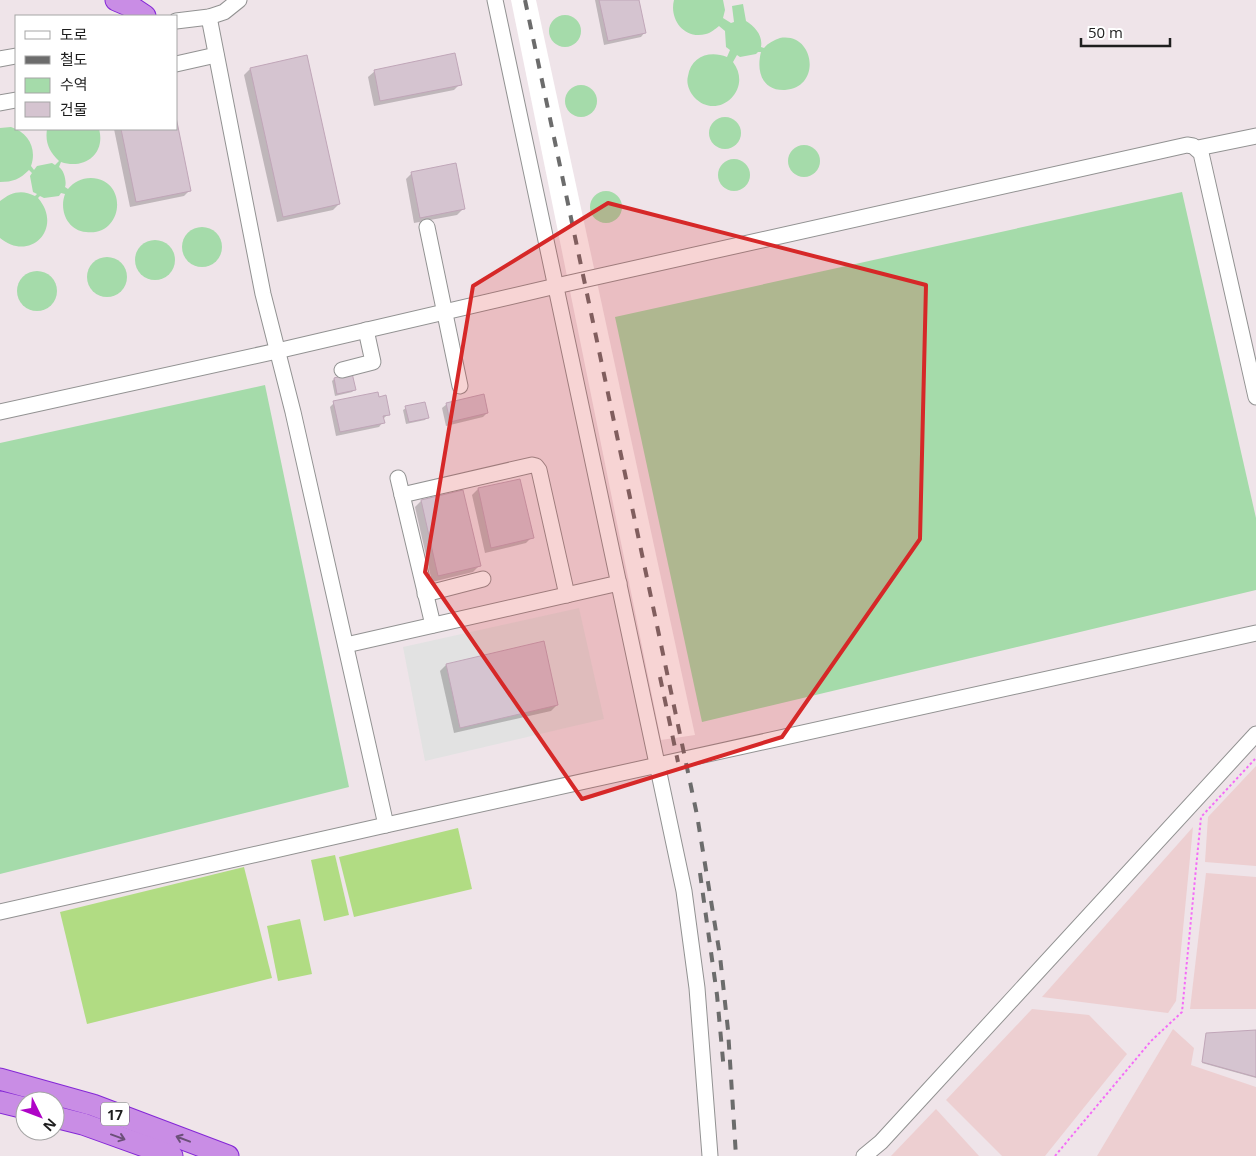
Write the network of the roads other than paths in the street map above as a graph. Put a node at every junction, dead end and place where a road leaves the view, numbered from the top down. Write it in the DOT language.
graph roads {
  1 [pos="116,0"];
  2 [pos="239,0"];
  3 [pos="495,0"];
  4 [pos="144,15"];
  5 [pos="209,17"];
  6 [pos="178,21"];
  7 [pos="216,55"];
  8 [pos="15,56"];
  9 [pos="0,59"];
  10 [pos="178,64"];
  11 [pos="15,100"];
  12 [pos="0,103"];
  13 [pos="1256,136"];
  14 [pos="1198,148"];
  15 [pos="427,227"];
  16 [pos="556,286"];
  17 [pos="444,312"];
  18 [pos="366,330"];
  19 [pos="277,351"];
  20 [pos="342,370"];
  21 [pos="460,386"];
  22 [pos="1256,397"];
  23 [pos="0,412"];
  24 [pos="398,478"];
  25 [pos="402,494"];
  26 [pos="483,578"];
  27 [pos="619,583"];
  28 [pos="425,594"];
  29 [pos="567,595"];
  30 [pos="433,625"];
  31 [pos="1256,633"];
  32 [pos="346,645"];
  33 [pos="1256,734"];
  34 [pos="658,766"];
  35 [pos="386,825"];
  36 [pos="0,912"];
  37 [pos="0,1079"];
  38 [pos="0,1102"];
  39 [pos="15,1106"];
  40 [pos="65,1120"];
  41 [pos="172,1156"];
  42 [pos="228,1156"];
  43 [pos="710,1156"];
  44 [pos="864,1156"];
  1 -- 4 [label="highway"];
  2 -- 5 [label="street"];
  3 -- 16 [label="street"];
  5 -- 6 [label="street"];
  5 -- 7 [label="street"];
  7 -- 10 [label="street"];
  7 -- 19 [label="street"];
  8 -- 9 [label="street"];
  11 -- 12 [label="street"];
  13 -- 14 [label="street"];
  14 -- 16 [label="street"];
  14 -- 22 [label="street"];
  15 -- 17 [label="street"];
  16 -- 17 [label="street"];
  16 -- 27 [label="street"];
  17 -- 18 [label="street"];
  17 -- 21 [label="street"];
  18 -- 19 [label="street"];
  18 -- 20 [label="street"];
  19 -- 23 [label="street"];
  19 -- 32 [label="street"];
  24 -- 25 [label="street"];
  25 -- 28 [label="street"];
  25 -- 29 [label="street"];
  26 -- 28 [label="street"];
  27 -- 29 [label="street"];
  27 -- 34 [label="street"];
  28 -- 30 [label="street"];
  29 -- 30 [label="street"];
  30 -- 32 [label="street"];
  31 -- 34 [label="street"];
  32 -- 35 [label="street"];
  33 -- 44 [label="street"];
  34 -- 35 [label="street"];
  34 -- 43 [label="street"];
  35 -- 36 [label="street"];
  42 -- 37 [label="highway, 17, one-way"];
  38 -- 39 [label="highway"];
  40 -- 41 [label="highway, 17, one-way"];
}
